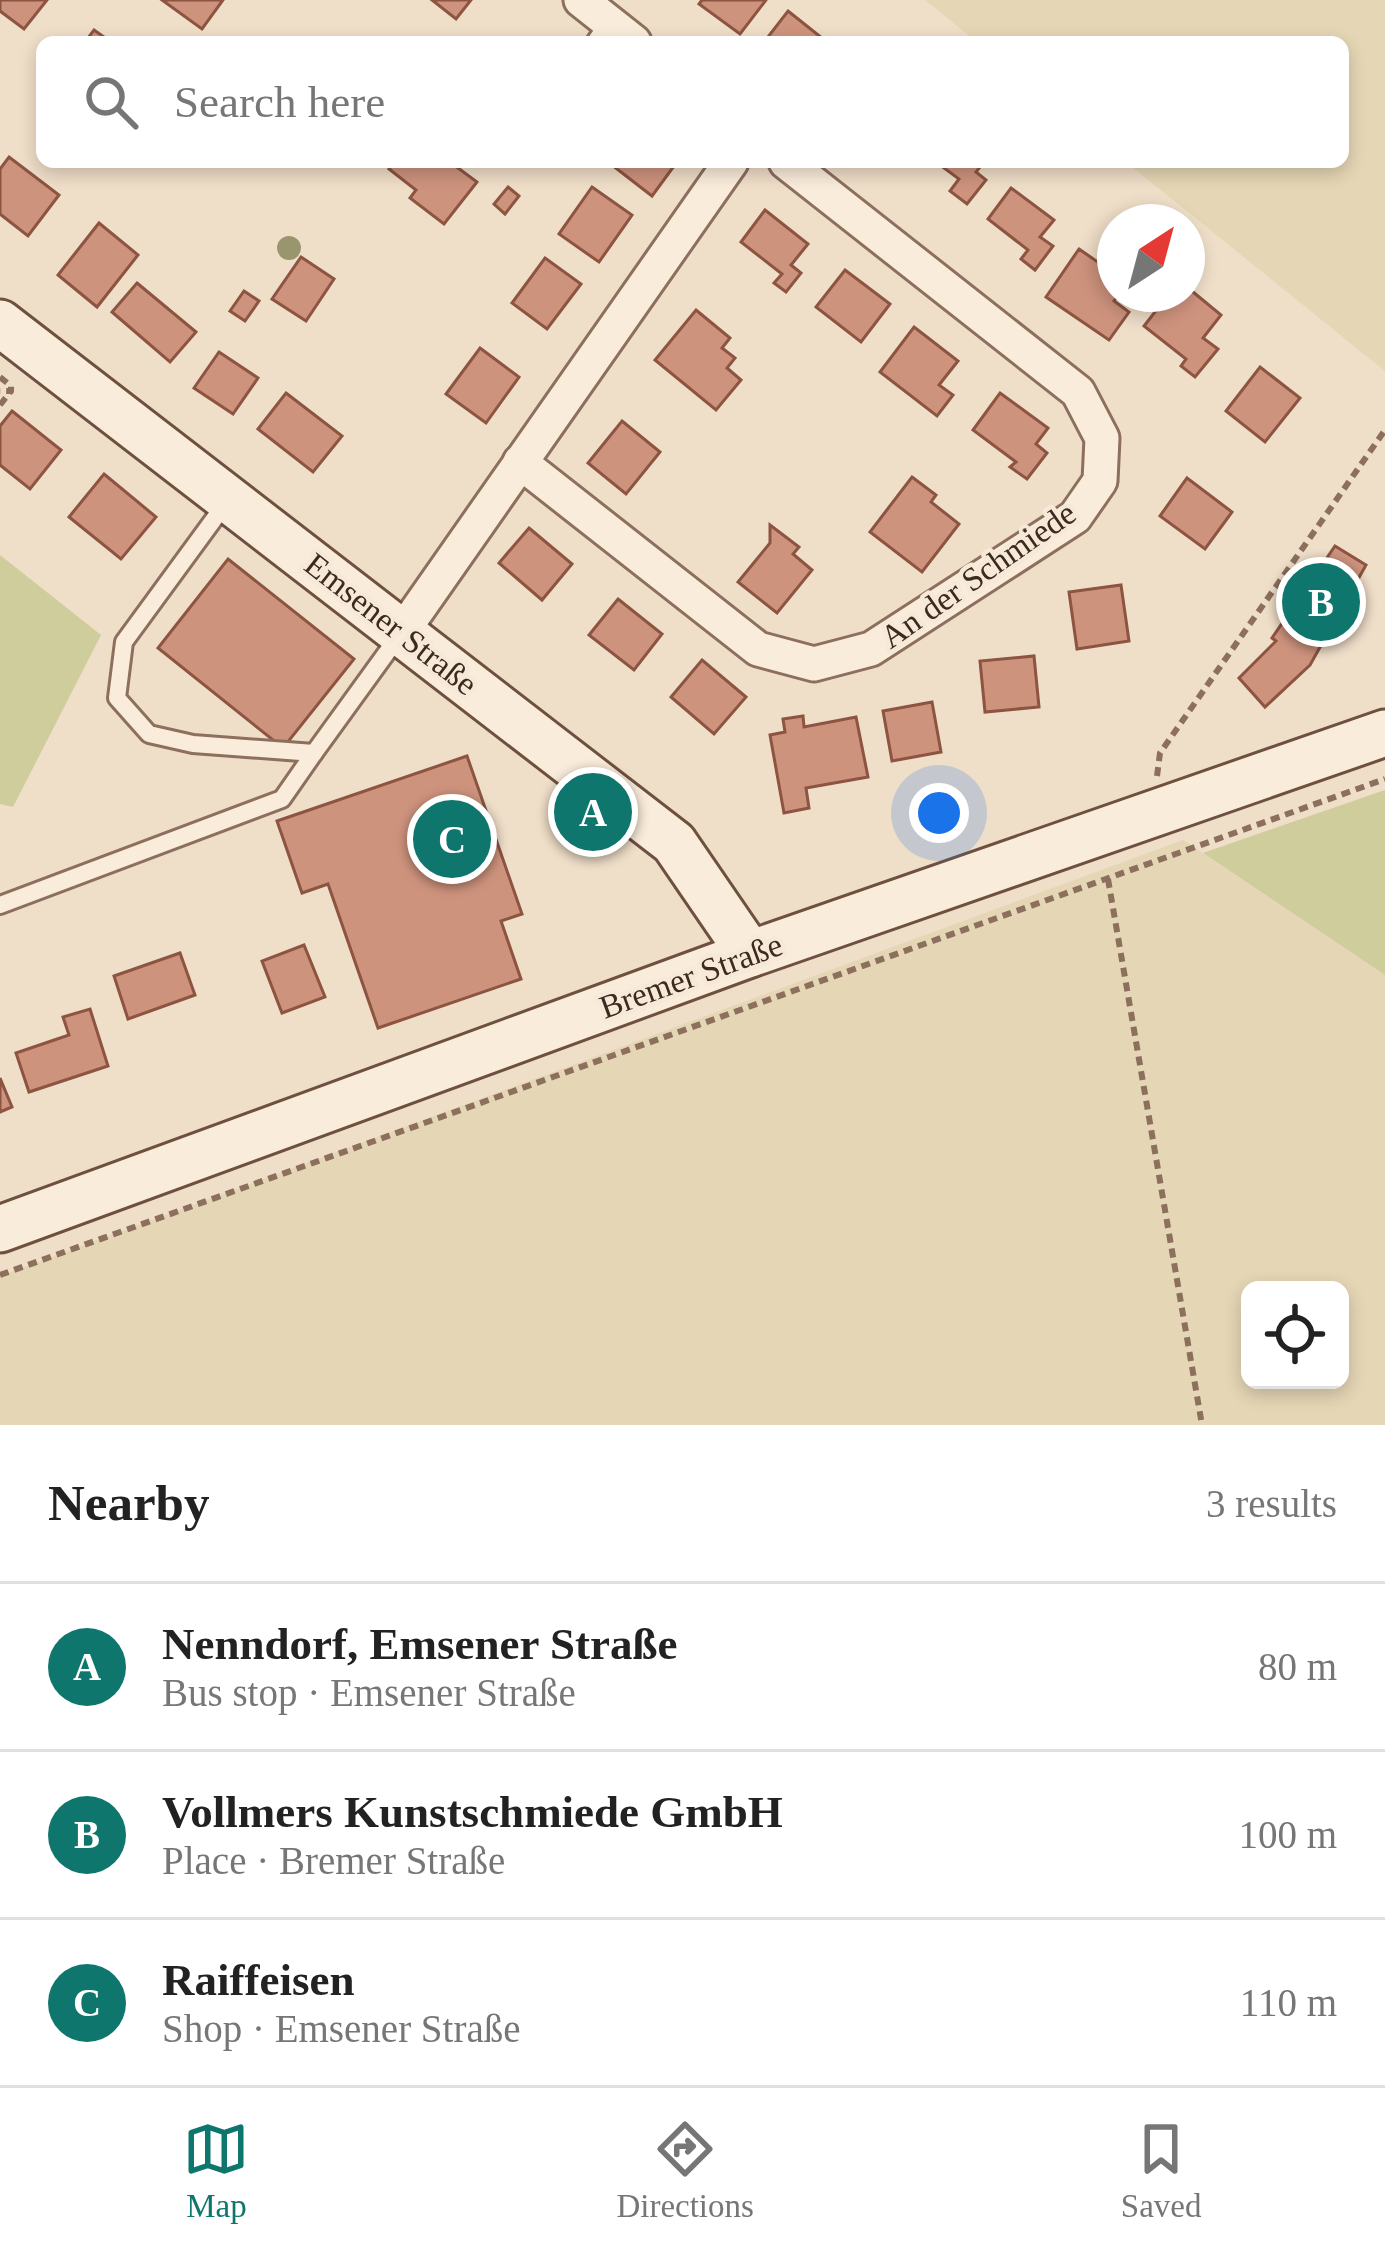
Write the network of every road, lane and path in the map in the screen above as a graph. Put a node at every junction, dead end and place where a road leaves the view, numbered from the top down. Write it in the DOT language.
graph roads {
  1 [pos="581,0"];
  2 [pos="613,35"];
  3 [pos="727,168"];
  4 [pos="795,168"];
  5 [pos="0,323"];
  6 [pos="0,377"];
  7 [pos="0,391"];
  8 [pos="11,391"];
  9 [pos="0,405"];
  10 [pos="1385,430"];
  11 [pos="520,462"];
  12 [pos="229,499"];
  13 [pos="402,632"];
  14 [pos="1385,733"];
  15 [pos="314,753"];
  16 [pos="1385,779"];
  17 [pos="1153,815"];
  18 [pos="1104,856"];
  19 [pos="0,905"];
  20 [pos="750,954"];
  21 [pos="0,1229"];
  22 [pos="0,1275"];
  23 [pos="1202,1425"];
  1 -- 2 [label="street"];
  3 -- 11 [label="street"];
  4 -- 11 [label="street, An der Schmiede"];
  5 -- 12 [label="main road, Emsener Straße"];
  6 -- 8 [label="path"];
  7 -- 8 [label="path"];
  8 -- 9 [label="path"];
  10 -- 17 [label="path"];
  11 -- 13 [label="street"];
  12 -- 13 [label="main road, Emsener Straße"];
  12 -- 15 [label="lane"];
  13 -- 15 [label="lane"];
  13 -- 20 [label="main road, Emsener Straße"];
  14 -- 17 [label="main road, Bremer Straße"];
  15 -- 19 [label="lane"];
  16 -- 18 [label="path"];
  17 -- 18 [label="main road, Bremer Straße"];
  18 -- 20 [label="main road, Bremer Straße"];
  18 -- 22 [label="path"];
  18 -- 23 [label="path"];
  20 -- 21 [label="main road, Bremer Straße"];
}
